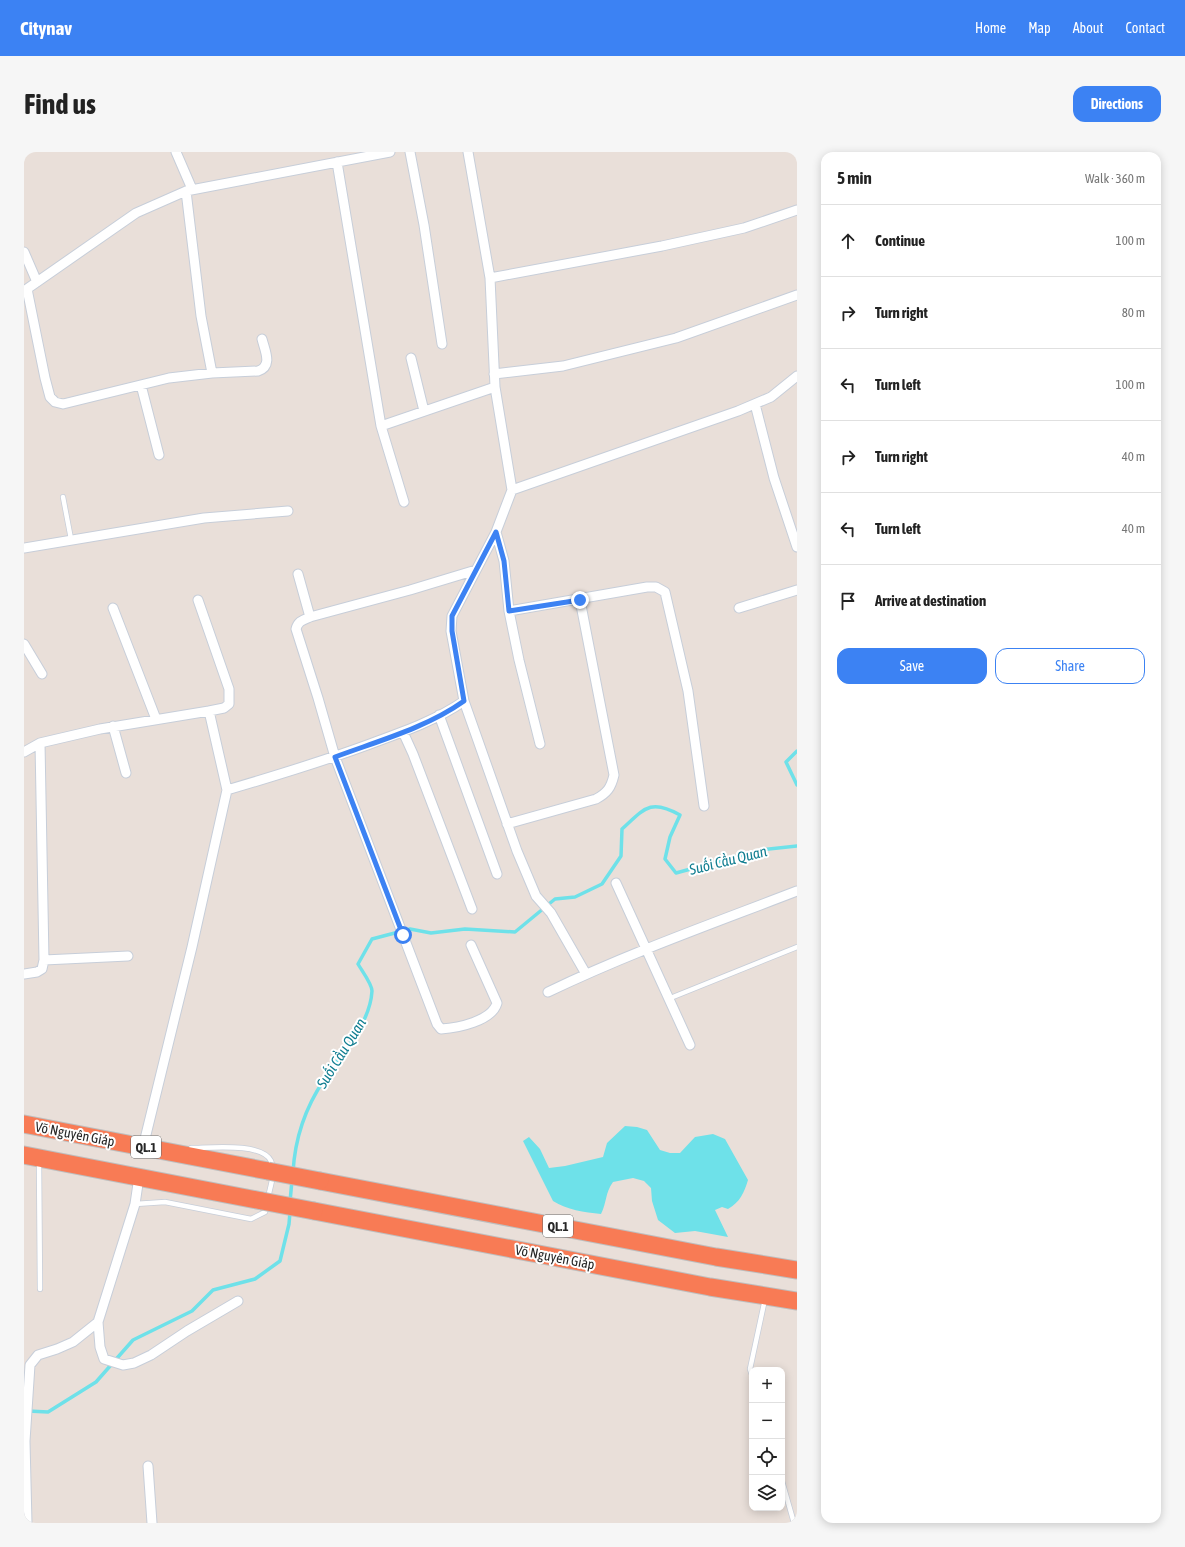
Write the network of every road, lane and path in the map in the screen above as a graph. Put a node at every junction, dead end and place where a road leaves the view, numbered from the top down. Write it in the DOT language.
graph roads {
  1 [pos="176,152"];
  2 [pos="390,152"];
  3 [pos="410,152"];
  4 [pos="468,152"];
  5 [pos="350,156"];
  6 [pos="337,162"];
  7 [pos="189,190"];
  8 [pos="797,210"];
  9 [pos="24,252"];
  10 [pos="490,278"];
  11 [pos="37,282"];
  12 [pos="25,290"];
  13 [pos="797,295"];
  14 [pos="262,339"];
  15 [pos="442,344"];
  16 [pos="410,358"];
  17 [pos="212,373"];
  18 [pos="494,374"];
  19 [pos="797,376"];
  20 [pos="142,385"];
  21 [pos="495,387"];
  22 [pos="755,404"];
  23 [pos="424,411"];
  24 [pos="382,426"];
  25 [pos="159,455"];
  26 [pos="512,490"];
  27 [pos="63,497"];
  28 [pos="404,502"];
  29 [pos="288,511"];
  30 [pos="496,532"];
  31 [pos="71,539"];
  32 [pos="797,547"];
  33 [pos="24,548"];
  34 [pos="476,570"];
  35 [pos="298,574"];
  36 [pos="797,590"];
  37 [pos="198,600"];
  38 [pos="580,600"];
  39 [pos="113,608"];
  40 [pos="739,608"];
  41 [pos="509,611"];
  42 [pos="310,618"];
  43 [pos="24,644"];
  44 [pos="42,674"];
  45 [pos="464,701"];
  46 [pos="209,711"];
  47 [pos="439,716"];
  48 [pos="156,719"];
  49 [pos="114,726"];
  50 [pos="403,732"];
  51 [pos="40,743"];
  52 [pos="540,744"];
  53 [pos="24,752"];
  54 [pos="335,757"];
  55 [pos="126,773"];
  56 [pos="227,790"];
  57 [pos="704,806"];
  58 [pos="507,824"];
  59 [pos="497,874"];
  60 [pos="616,883"];
  61 [pos="797,891"];
  62 [pos="472,909"];
  63 [pos="471,945"];
  64 [pos="797,947"];
  65 [pos="645,950"];
  66 [pos="128,956"];
  67 [pos="44,960"];
  68 [pos="24,974"];
  69 [pos="586,974"];
  70 [pos="548,992"];
  71 [pos="668,999"];
  72 [pos="690,1045"];
  73 [pos="24,1124"];
  74 [pos="146,1143"];
  75 [pos="183,1148"];
  76 [pos="32,1157"];
  77 [pos="139,1177"];
  78 [pos="135,1204"];
  79 [pos="797,1270"];
  80 [pos="40,1289"];
  81 [pos="765,1296"];
  82 [pos="238,1301"];
  83 [pos="797,1301"];
  84 [pos="98,1322"];
  85 [pos="750,1367"];
  86 [pos="148,1466"];
  87 [pos="785,1492"];
  88 [pos="27,1523"];
  89 [pos="152,1523"];
  90 [pos="794,1523"];
  1 -- 7 [label="street"];
  2 -- 5 [label="street"];
  3 -- 15 [label="street"];
  4 -- 10 [label="street"];
  5 -- 6 [label="street"];
  6 -- 7 [label="street"];
  6 -- 24 [label="street"];
  7 -- 11 [label="street"];
  7 -- 17 [label="street"];
  8 -- 10 [label="street"];
  9 -- 11 [label="street"];
  10 -- 18 [label="street"];
  11 -- 12 [label="street"];
  12 -- 20 [label="street"];
  13 -- 18 [label="street"];
  14 -- 17 [label="street"];
  16 -- 23 [label="street"];
  17 -- 20 [label="street"];
  18 -- 21 [label="street"];
  19 -- 22 [label="street"];
  20 -- 25 [label="street"];
  21 -- 23 [label="street"];
  21 -- 26 [label="street"];
  22 -- 26 [label="street"];
  22 -- 32 [label="street"];
  23 -- 24 [label="street"];
  24 -- 28 [label="street"];
  26 -- 30 [label="street"];
  27 -- 31 [label="lane"];
  29 -- 31 [label="street"];
  30 -- 34 [label="street"];
  30 -- 41 [label="street"];
  31 -- 33 [label="street"];
  34 -- 42 [label="street"];
  34 -- 45 [label="street"];
  35 -- 42 [label="street"];
  36 -- 40 [label="street"];
  37 -- 46 [label="street"];
  38 -- 41 [label="street"];
  38 -- 57 [label="street"];
  38 -- 58 [label="street"];
  39 -- 48 [label="street"];
  41 -- 52 [label="street"];
  42 -- 54 [label="street"];
  43 -- 44 [label="street"];
  45 -- 47 [label="street"];
  45 -- 58 [label="street"];
  46 -- 48 [label="street"];
  46 -- 56 [label="street"];
  47 -- 50 [label="street"];
  47 -- 59 [label="street"];
  48 -- 49 [label="street"];
  49 -- 51 [label="street"];
  49 -- 55 [label="street"];
  50 -- 54 [label="street"];
  50 -- 62 [label="street"];
  51 -- 53 [label="street"];
  51 -- 67 [label="street"];
  54 -- 56 [label="street"];
  54 -- 63 [label="street"];
  56 -- 74 [label="street"];
  58 -- 69 [label="street"];
  60 -- 65 [label="street"];
  61 -- 65 [label="street"];
  64 -- 71 [label="lane"];
  65 -- 69 [label="street"];
  65 -- 71 [label="street"];
  66 -- 67 [label="street"];
  67 -- 68 [label="street"];
  69 -- 70 [label="street"];
  71 -- 72 [label="street"];
  73 -- 74 [label="highway, Võ Nguyên Giáp / QL.1"];
  74 -- 79 [label="highway, Võ Nguyên Giáp / QL.1, bridge"];
  75 -- 78 [label="lane"];
  76 -- 77 [label="highway, QL.1"];
  76 -- 80 [label="lane"];
  77 -- 78 [label="street"];
  77 -- 81 [label="highway, Võ Nguyên Giáp / QL.1, bridge"];
  78 -- 84 [label="street"];
  81 -- 83 [label="highway, Võ Nguyên Giáp / QL.1"];
  81 -- 85 [label="lane"];
  82 -- 84 [label="street"];
  84 -- 88 [label="street"];
  86 -- 89 [label="street"];
  87 -- 90 [label="lane"];
}
